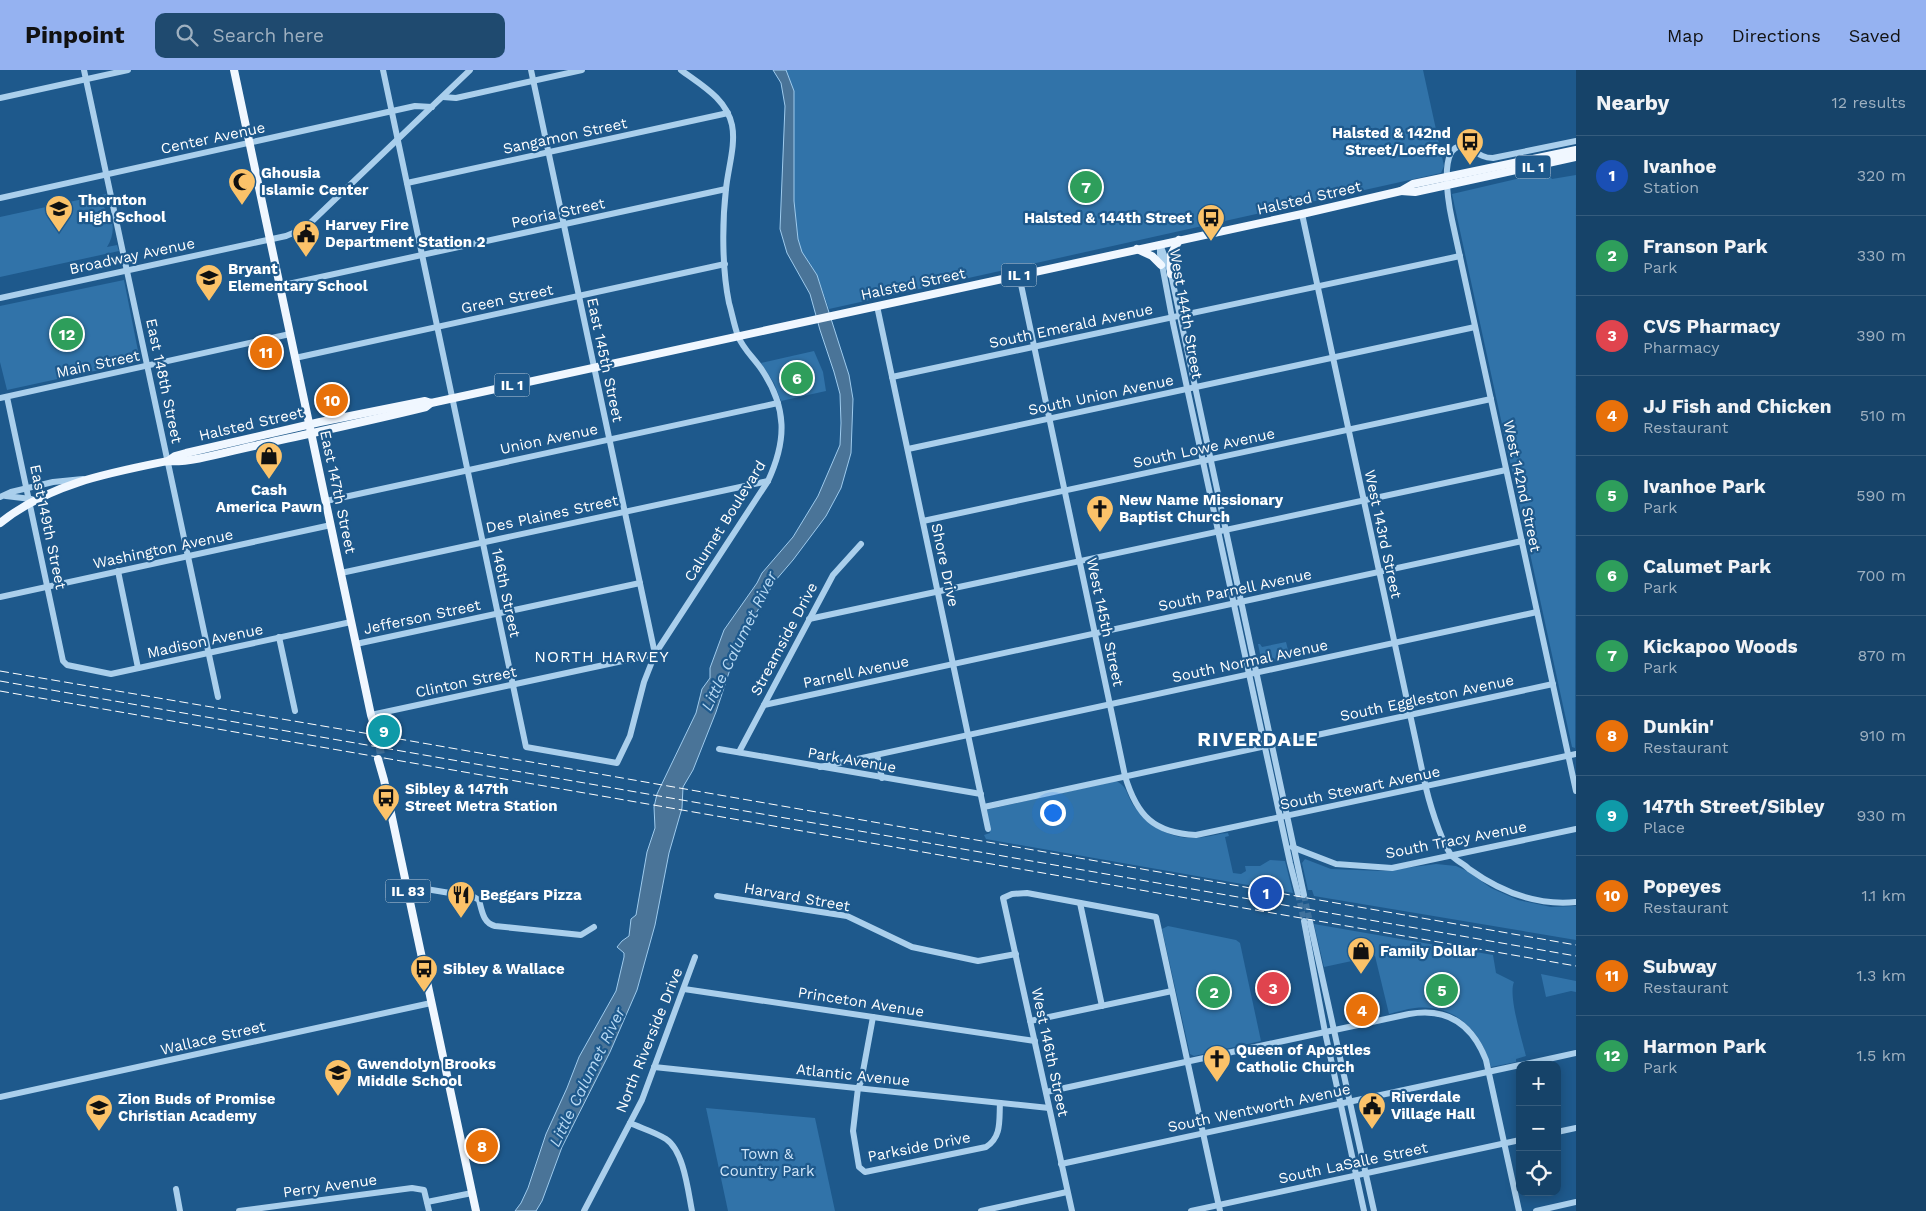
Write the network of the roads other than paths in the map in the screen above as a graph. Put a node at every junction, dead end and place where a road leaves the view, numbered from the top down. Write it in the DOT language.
graph roads {
  1 [pos="84,70"];
  2 [pos="128,70"];
  3 [pos="383,70"];
  4 [pos="470,70"];
  5 [pos="531,70"];
  6 [pos="582,70"];
  7 [pos="682,70"];
  8 [pos="237,71"];
  9 [pos="86,79"];
  10 [pos="533,80"];
  11 [pos="443,97"];
  12 [pos="0,98"];
  13 [pos="432,107"];
  14 [pos="392,111"];
  15 [pos="728,113"];
  16 [pos="398,140"];
  17 [pos="1576,141"];
  18 [pos="250,143"];
  19 [pos="549,153"];
  20 [pos="1575,153"];
  21 [pos="107,174"];
  22 [pos="1447,177"];
  23 [pos="407,183"];
  24 [pos="1447,186"];
  25 [pos="726,190"];
  26 [pos="1402,191"];
  27 [pos="0,198"];
  28 [pos="1302,214"];
  29 [pos="564,225"];
  30 [pos="269,239"];
  31 [pos="1179,240"];
  32 [pos="1160,244"];
  33 [pos="1137,249"];
  34 [pos="422,254"];
  35 [pos="1460,256"];
  36 [pos="725,264"];
  37 [pos="1162,264"];
  38 [pos="128,270"];
  39 [pos="1171,274"];
  40 [pos="1019,275"];
  41 [pos="279,286"];
  42 [pos="1318,286"];
  43 [pos="579,296"];
  44 [pos="0,298"];
  45 [pos="877,306"];
  46 [pos="1180,316"];
  47 [pos="1172,318"];
  48 [pos="438,326"];
  49 [pos="1475,327"];
  50 [pos="290,334"];
  51 [pos="738,336"];
  52 [pos="1034,347"];
  53 [pos="295,358"];
  54 [pos="1333,358"];
  55 [pos="148,366"];
  56 [pos="594,367"];
  57 [pos="892,377"];
  58 [pos="1196,387"];
  59 [pos="1187,389"];
  60 [pos="3,397"];
  61 [pos="453,398"];
  62 [pos="1491,399"];
  63 [pos="431,403"];
  64 [pos="778,403"];
  65 [pos="1049,419"];
  66 [pos="309,425"];
  67 [pos="1347,430"];
  68 [pos="311,433"];
  69 [pos="610,440"];
  70 [pos="908,449"];
  71 [pos="1211,459"];
  72 [pos="168,461"];
  73 [pos="1202,461"];
  74 [pos="468,469"];
  75 [pos="1506,470"];
  76 [pos="84,479"];
  77 [pos="768,481"];
  78 [pos="26,489"];
  79 [pos="1064,490"];
  80 [pos="3,497"];
  81 [pos="31,500"];
  82 [pos="326,501"];
  83 [pos="1363,501"];
  84 [pos="625,512"];
  85 [pos="923,521"];
  86 [pos="0,523"];
  87 [pos="331,525"];
  88 [pos="1226,530"];
  89 [pos="1218,532"];
  90 [pos="483,541"];
  91 [pos="1522,541"];
  92 [pos="861,544"];
  93 [pos="188,556"];
  94 [pos="1079,562"];
  95 [pos="118,571"];
  96 [pos="1378,572"];
  97 [pos="341,573"];
  98 [pos="640,583"];
  99 [pos="48,587"];
  100 [pos="938,592"];
  101 [pos="0,597"];
  102 [pos="1242,602"];
  103 [pos="1233,604"];
  104 [pos="1537,612"];
  105 [pos="498,614"];
  106 [pos="809,619"];
  107 [pos="351,622"];
  108 [pos="1094,634"];
  109 [pos="279,638"];
  110 [pos="1394,643"];
  111 [pos="356,644"];
  112 [pos="209,652"];
  113 [pos="655,654"];
  114 [pos="64,664"];
  115 [pos="953,664"];
  116 [pos="138,668"];
  117 [pos="1257,673"];
  118 [pos="1249,674"];
  119 [pos="1553,684"];
  120 [pos="513,685"];
  121 [pos="218,697"];
  122 [pos="1110,704"];
  123 [pos="764,705"];
  124 [pos="295,711"];
  125 [pos="1410,715"];
  126 [pos="371,716"];
  127 [pos="375,733"];
  128 [pos="968,735"];
  129 [pos="1272,744"];
  130 [pos="1264,746"];
  131 [pos="526,747"];
  132 [pos="719,749"];
  133 [pos="739,752"];
  134 [pos="1576,754"];
  135 [pos="877,755"];
  136 [pos="1568,755"];
  137 [pos="380,760"];
  138 [pos="820,768"];
  139 [pos="1125,776"];
  140 [pos="882,778"];
  141 [pos="1426,786"];
  142 [pos="1576,791"];
  143 [pos="981,794"];
  144 [pos="984,807"];
  145 [pos="1288,816"];
  146 [pos="1280,817"];
  147 [pos="1151,821"];
  148 [pos="988,829"];
  149 [pos="1576,829"];
  150 [pos="1285,842"];
  151 [pos="1295,849"];
  152 [pos="1452,856"];
  153 [pos="407,888"];
  154 [pos="717,896"];
  155 [pos="1576,902"];
  156 [pos="1080,903"];
  157 [pos="1307,922"];
  158 [pos="594,927"];
  159 [pos="1016,954"];
  160 [pos="695,957"];
  161 [pos="1318,972"];
  162 [pos="684,988"];
  163 [pos="1172,990"];
  164 [pos="431,1003"];
  165 [pos="1102,1006"];
  166 [pos="873,1017"];
  167 [pos="1030,1021"];
  168 [pos="1334,1030"];
  169 [pos="1325,1032"];
  170 [pos="1034,1041"];
  171 [pos="1576,1053"];
  172 [pos="1539,1061"];
  173 [pos="1188,1062"];
  174 [pos="1516,1066"];
  175 [pos="654,1067"];
  176 [pos="1489,1072"];
  177 [pos="858,1088"];
  178 [pos="1046,1092"];
  179 [pos="0,1097"];
  180 [pos="1349,1102"];
  181 [pos="1000,1103"];
  182 [pos="1341,1103"];
  183 [pos="1049,1108"];
  184 [pos="630,1123"];
  185 [pos="1576,1128"];
  186 [pos="1561,1131"];
  187 [pos="1203,1133"];
  188 [pos="1516,1141"];
  189 [pos="1504,1143"];
  190 [pos="1061,1164"];
  191 [pos="1365,1173"];
  192 [pos="1356,1175"];
  193 [pos="176,1189"];
  194 [pos="1068,1192"];
  195 [pos="472,1193"];
  196 [pos="427,1202"];
  197 [pos="1576,1202"];
  198 [pos="1219,1208"];
  199 [pos="180,1211"];
  200 [pos="239,1211"];
  201 [pos="429,1211"];
  202 [pos="476,1211"];
  203 [pos="584,1211"];
  204 [pos="692,1211"];
  205 [pos="982,1211"];
  206 [pos="1072,1211"];
  207 [pos="1191,1211"];
  208 [pos="1364,1211"];
  209 [pos="1374,1211"];
  210 [pos="1519,1211"];
  211 [pos="1536,1211"];
  1 -- 9 [label="street, East 148th Street"];
  2 -- 9 [label="street"];
  3 -- 14 [label="street, 146th Street"];
  4 -- 11 [label="street, Broadway Avenue"];
  5 -- 10 [label="street, East 145th Street"];
  6 -- 10 [label="street"];
  7 -- 15 [label="street, Calumet Boulevard"];
  8 -- 18 [label="main road, East 147th Street"];
  9 -- 12 [label="street"];
  9 -- 21 [label="street, East 148th Street"];
  10 -- 11 [label="street"];
  10 -- 19 [label="street, East 145th Street"];
  11 -- 13 [label="street, Broadway Avenue"];
  13 -- 14 [label="street, Center Avenue"];
  13 -- 16 [label="street, Broadway Avenue"];
  14 -- 16 [label="street, 146th Street"];
  14 -- 18 [label="street, Center Avenue"];
  15 -- 19 [label="street, Sangamon Street"];
  15 -- 25 [label="street, Calumet Boulevard"];
  16 -- 23 [label="street, 146th Street"];
  16 -- 30 [label="street, Broadway Avenue"];
  17 -- 22 [label="street, West 142nd Street"];
  18 -- 21 [label="street, Center Avenue"];
  18 -- 30 [label="main road, East 147th Street"];
  19 -- 23 [label="street, Sangamon Street"];
  19 -- 29 [label="street, East 145th Street"];
  20 -- 22 [label="main road, Halsted Street / IL 1"];
  20 -- 24 [label="main road, Halsted Street / IL 1"];
  21 -- 27 [label="street, Center Avenue"];
  21 -- 38 [label="street, East 148th Street"];
  22 -- 24 [label="street, West 142nd Street"];
  22 -- 26 [label="main road, Halsted Street / IL 1"];
  23 -- 34 [label="street, 146th Street"];
  24 -- 26 [label="main road, Halsted Street / IL 1"];
  24 -- 35 [label="street, West 142nd Street"];
  25 -- 29 [label="street, Peoria Street"];
  25 -- 36 [label="street, Calumet Boulevard"];
  26 -- 28 [label="main road, Halsted Street / IL 1"];
  28 -- 31 [label="main road, Halsted Street / IL 1"];
  28 -- 42 [label="street, West 143rd Street"];
  29 -- 34 [label="street, Peoria Street"];
  29 -- 43 [label="street, East 145th Street"];
  30 -- 38 [label="street, Broadway Avenue"];
  30 -- 41 [label="main road, East 147th Street"];
  31 -- 32 [label="main road, Halsted Street / IL 1"];
  31 -- 39 [label="main road"];
  32 -- 33 [label="main road, Halsted Street / IL 1"];
  32 -- 37 [label="street, West 144th Street"];
  32 -- 39 [label="street, West 144th Street"];
  33 -- 37 [label="main road"];
  33 -- 40 [label="main road, Halsted Street / IL 1"];
  34 -- 41 [label="street, Peoria Street"];
  34 -- 48 [label="street, 146th Street"];
  35 -- 42 [label="street, South Emerald Avenue"];
  35 -- 49 [label="street, West 142nd Street"];
  36 -- 43 [label="street, Green Street"];
  36 -- 51 [label="street, Calumet Boulevard"];
  37 -- 47 [label="street, West 144th Street"];
  38 -- 44 [label="street, Broadway Avenue"];
  38 -- 55 [label="street, East 148th Street"];
  39 -- 46 [label="street, West 144th Street"];
  40 -- 45 [label="main road, Halsted Street / IL 1"];
  40 -- 52 [label="street, West 145th Street"];
  41 -- 50 [label="main road, East 147th Street"];
  42 -- 46 [label="street, South Emerald Avenue"];
  42 -- 54 [label="street, West 143rd Street"];
  43 -- 48 [label="street, Green Street"];
  43 -- 56 [label="street, East 145th Street"];
  45 -- 51 [label="main road, Halsted Street / IL 1"];
  45 -- 57 [label="street, Shore Drive"];
  46 -- 47 [label="street, South Emerald Avenue"];
  46 -- 58 [label="street, West 144th Street"];
  47 -- 52 [label="street, South Emerald Avenue"];
  47 -- 59 [label="street, West 144th Street"];
  48 -- 53 [label="street, Green Street"];
  48 -- 61 [label="street, 146th Street"];
  49 -- 54 [label="street, South Union Avenue"];
  49 -- 62 [label="street, West 142nd Street"];
  50 -- 53 [label="main road, East 147th Street"];
  50 -- 55 [label="street, Main Street"];
  51 -- 56 [label="main road, Halsted Street / IL 1"];
  51 -- 64 [label="street, Calumet Boulevard"];
  52 -- 57 [label="street, South Emerald Avenue"];
  52 -- 65 [label="street, West 145th Street"];
  53 -- 66 [label="main road, East 147th Street"];
  54 -- 58 [label="street, South Union Avenue"];
  54 -- 67 [label="street, West 143rd Street"];
  55 -- 60 [label="street, Main Street"];
  55 -- 72 [label="street, East 148th Street"];
  56 -- 61 [label="main road, Halsted Street / IL 1"];
  56 -- 69 [label="street, East 145th Street"];
  57 -- 70 [label="street, Shore Drive"];
  58 -- 59 [label="street, South Union Avenue"];
  58 -- 71 [label="street, West 144th Street"];
  59 -- 65 [label="street, South Union Avenue"];
  59 -- 73 [label="street, West 144th Street"];
  60 -- 78 [label="street, East 149th Street"];
  61 -- 63 [label="main road, Halsted Street / IL 1"];
  61 -- 74 [label="street, 146th Street"];
  62 -- 67 [label="street, South Lowe Avenue"];
  62 -- 75 [label="street, West 142nd Street"];
  63 -- 66 [label="main road, Halsted Street / IL 1"];
  63 -- 68 [label="main road, Halsted Street / IL 1"];
  64 -- 69 [label="street, Union Avenue"];
  64 -- 77 [label="street, Calumet Boulevard"];
  65 -- 70 [label="street, South Union Avenue"];
  65 -- 79 [label="street, West 145th Street"];
  66 -- 68 [label="main road, East 147th Street"];
  66 -- 72 [label="main road, Halsted Street / IL 1"];
  67 -- 71 [label="street, South Lowe Avenue"];
  67 -- 83 [label="street, West 143rd Street"];
  68 -- 72 [label="main road, Halsted Street / IL 1"];
  68 -- 82 [label="main road, East 147th Street"];
  69 -- 74 [label="street, Union Avenue"];
  69 -- 84 [label="street, East 145th Street"];
  70 -- 85 [label="street, Shore Drive"];
  71 -- 73 [label="street, South Lowe Avenue"];
  71 -- 88 [label="street, West 144th Street"];
  72 -- 76 [label="main road, Halsted Street / IL 1"];
  72 -- 93 [label="street, East 148th Street"];
  73 -- 79 [label="street, South Lowe Avenue"];
  73 -- 89 [label="street, West 144th Street"];
  74 -- 82 [label="street, Union Avenue"];
  74 -- 90 [label="street, 146th Street"];
  75 -- 83 [label="street"];
  75 -- 91 [label="street, West 142nd Street"];
  76 -- 78 [label="street"];
  76 -- 81 [label="main road, Halsted Street / IL 1"];
  77 -- 84 [label="street, Des Plaines Street"];
  77 -- 113 [label="street, Calumet Boulevard"];
  78 -- 80 [label="street"];
  78 -- 81 [label="street, East 149th Street"];
  79 -- 85 [label="street, South Lowe Avenue"];
  79 -- 94 [label="street, West 145th Street"];
  80 -- 81 [label="street"];
  81 -- 86 [label="main road, Halsted Street / IL 1"];
  81 -- 99 [label="street, East 149th Street"];
  82 -- 87 [label="main road, East 147th Street"];
  83 -- 88 [label="street"];
  83 -- 96 [label="street, West 143rd Street"];
  84 -- 90 [label="street, Des Plaines Street"];
  84 -- 98 [label="street, East 145th Street"];
  85 -- 100 [label="street, Shore Drive"];
  87 -- 93 [label="street, Washington Avenue"];
  87 -- 97 [label="main road, East 147th Street"];
  88 -- 89 [label="street"];
  88 -- 102 [label="street, West 144th Street"];
  89 -- 94 [label="street"];
  89 -- 103 [label="street, West 144th Street"];
  90 -- 97 [label="street, Des Plaines Street"];
  90 -- 105 [label="street, 146th Street"];
  91 -- 96 [label="street, South Parnell Avenue"];
  91 -- 104 [label="street, West 142nd Street"];
  92 -- 106 [label="street, Streamside Drive"];
  93 -- 95 [label="street, Washington Avenue"];
  93 -- 112 [label="street, East 148th Street"];
  94 -- 100 [label="street"];
  94 -- 108 [label="street, West 145th Street"];
  95 -- 99 [label="street, Washington Avenue"];
  95 -- 116 [label="street"];
  96 -- 102 [label="street, South Parnell Avenue"];
  96 -- 110 [label="street, West 143rd Street"];
  97 -- 107 [label="main road, East 147th Street"];
  98 -- 105 [label="street, Jefferson Street"];
  98 -- 113 [label="street, East 145th Street"];
  99 -- 101 [label="street, Washington Avenue"];
  99 -- 114 [label="street, East 149th Street"];
  100 -- 106 [label="street"];
  100 -- 115 [label="street, Shore Drive"];
  102 -- 103 [label="street, South Parnell Avenue"];
  102 -- 117 [label="street, West 144th Street"];
  103 -- 108 [label="street, South Parnell Avenue"];
  103 -- 118 [label="street, West 144th Street"];
  104 -- 110 [label="street, South Normal Avenue"];
  104 -- 119 [label="street, West 142nd Street"];
  105 -- 111 [label="street, Jefferson Street"];
  105 -- 120 [label="street, 146th Street"];
  106 -- 123 [label="street, Streamside Drive"];
  107 -- 109 [label="street, Madison Avenue"];
  107 -- 111 [label="main road, East 147th Street"];
  108 -- 115 [label="street, South Parnell Avenue"];
  108 -- 122 [label="street, West 145th Street"];
  109 -- 112 [label="street, Madison Avenue"];
  109 -- 124 [label="street"];
  110 -- 117 [label="street, South Normal Avenue"];
  110 -- 125 [label="street, West 143rd Street"];
  111 -- 126 [label="main road, East 147th Street"];
  112 -- 116 [label="street, Madison Avenue"];
  112 -- 121 [label="street, East 148th Street"];
  113 -- 120 [label="street, Clinton Street"];
  113 -- 131 [label="street, Calumet Boulevard"];
  114 -- 116 [label="street, Madison Avenue"];
  115 -- 123 [label="street, Parnell Avenue"];
  115 -- 128 [label="street, Shore Drive"];
  117 -- 118 [label="street, South Normal Avenue"];
  117 -- 129 [label="street, West 144th Street"];
  118 -- 122 [label="street, South Normal Avenue"];
  118 -- 130 [label="street, West 144th Street"];
  119 -- 125 [label="street, South Eggleston Avenue"];
  119 -- 136 [label="street, West 142nd Street"];
  120 -- 126 [label="street, Clinton Street"];
  120 -- 131 [label="street, 146th Street"];
  122 -- 128 [label="street, South Normal Avenue"];
  122 -- 139 [label="street, West 145th Street"];
  123 -- 133 [label="street, Streamside Drive"];
  125 -- 129 [label="street, South Eggleston Avenue"];
  125 -- 141 [label="street, West 143rd Street"];
  126 -- 127 [label="main road, East 147th Street"];
  128 -- 135 [label="street, South Normal Avenue"];
  128 -- 143 [label="street, Shore Drive"];
  129 -- 130 [label="street, South Eggleston Avenue"];
  129 -- 145 [label="street, West 144th Street"];
  130 -- 139 [label="street, South Eggleston Avenue"];
  130 -- 146 [label="street, West 144th Street"];
  132 -- 133 [label="street, Park Avenue"];
  133 -- 138 [label="street, Park Avenue"];
  134 -- 136 [label="street, South Stewart Avenue"];
  135 -- 138 [label="street, South Normal Avenue"];
  135 -- 140 [label="street"];
  136 -- 141 [label="street, South Stewart Avenue"];
  136 -- 142 [label="street, West 142nd Street"];
  137 -- 153 [label="main road, IL 83"];
  138 -- 140 [label="street, Park Avenue"];
  139 -- 144 [label="street, South Eggleston Avenue"];
  139 -- 147 [label="street, West 145th Street"];
  140 -- 143 [label="street, Park Avenue"];
  141 -- 145 [label="street, South Stewart Avenue"];
  141 -- 152 [label="street, West 143rd Street"];
  143 -- 144 [label="street, Shore Drive"];
  144 -- 148 [label="street, Shore Drive"];
  145 -- 146 [label="street, South Stewart Avenue"];
  145 -- 151 [label="street, West 144th Street"];
  146 -- 147 [label="street, South Stewart Avenue"];
  146 -- 150 [label="street, West 144th Street"];
  149 -- 152 [label="street, South Tracy Avenue"];
  150 -- 151 [label="street, South Tracy Avenue"];
  150 -- 151 [label="street, West 144th Street"];
  151 -- 152 [label="street, South Tracy Avenue"];
  152 -- 155 [label="street"];
  153 -- 158 [label="street"];
  153 -- 164 [label="main road, IL 83"];
  154 -- 159 [label="street, Harvard Street"];
  156 -- 159 [label="street, West 146th Street"];
  156 -- 163 [label="street"];
  156 -- 165 [label="street"];
  157 -- 161 [label="street"];
  159 -- 167 [label="street, West 146th Street"];
  160 -- 162 [label="street, North Riverside Drive"];
  161 -- 168 [label="street"];
  161 -- 169 [label="street"];
  162 -- 166 [label="street, Princeton Avenue"];
  162 -- 175 [label="street, North Riverside Drive"];
  163 -- 165 [label="street"];
  163 -- 173 [label="street"];
  164 -- 179 [label="street, Wallace Street"];
  164 -- 195 [label="main road, IL 83"];
  165 -- 167 [label="street"];
  166 -- 170 [label="street, Princeton Avenue"];
  166 -- 177 [label="street"];
  167 -- 170 [label="street, West 146th Street"];
  168 -- 169 [label="street"];
  168 -- 176 [label="street"];
  168 -- 180 [label="street"];
  169 -- 173 [label="street"];
  169 -- 182 [label="street"];
  170 -- 178 [label="street, West 146th Street"];
  171 -- 172 [label="street, South Wentworth Avenue"];
  173 -- 178 [label="street"];
  173 -- 187 [label="street"];
  174 -- 176 [label="street, South Wentworth Avenue"];
  175 -- 177 [label="street, Atlantic Avenue"];
  175 -- 184 [label="street, North Riverside Drive"];
  176 -- 180 [label="street, South Wentworth Avenue"];
  176 -- 189 [label="street"];
  177 -- 181 [label="street, Atlantic Avenue"];
  177 -- 181 [label="street, Parkside Drive"];
  178 -- 183 [label="street, West 146th Street"];
  180 -- 182 [label="street, South Wentworth Avenue"];
  180 -- 191 [label="street"];
  181 -- 183 [label="street, Atlantic Avenue"];
  182 -- 187 [label="street, South Wentworth Avenue"];
  182 -- 192 [label="street"];
  183 -- 190 [label="street, West 146th Street"];
  184 -- 203 [label="street, North Riverside Drive"];
  184 -- 204 [label="street"];
  185 -- 186 [label="street"];
  187 -- 190 [label="street, South Wentworth Avenue"];
  187 -- 198 [label="street"];
  188 -- 189 [label="street, South LaSalle Street"];
  189 -- 191 [label="street, South LaSalle Street"];
  189 -- 210 [label="street"];
  190 -- 194 [label="street, West 146th Street"];
  191 -- 192 [label="street, South LaSalle Street"];
  191 -- 209 [label="street"];
  192 -- 198 [label="street, South LaSalle Street"];
  192 -- 208 [label="street"];
  193 -- 199 [label="street"];
  194 -- 205 [label="street"];
  194 -- 206 [label="street, West 146th Street"];
  195 -- 196 [label="street"];
  195 -- 202 [label="main road, IL 83"];
  196 -- 200 [label="street, Perry Avenue"];
  196 -- 201 [label="street"];
  197 -- 211 [label="street"];
  198 -- 207 [label="street, South LaSalle Street"];
}
